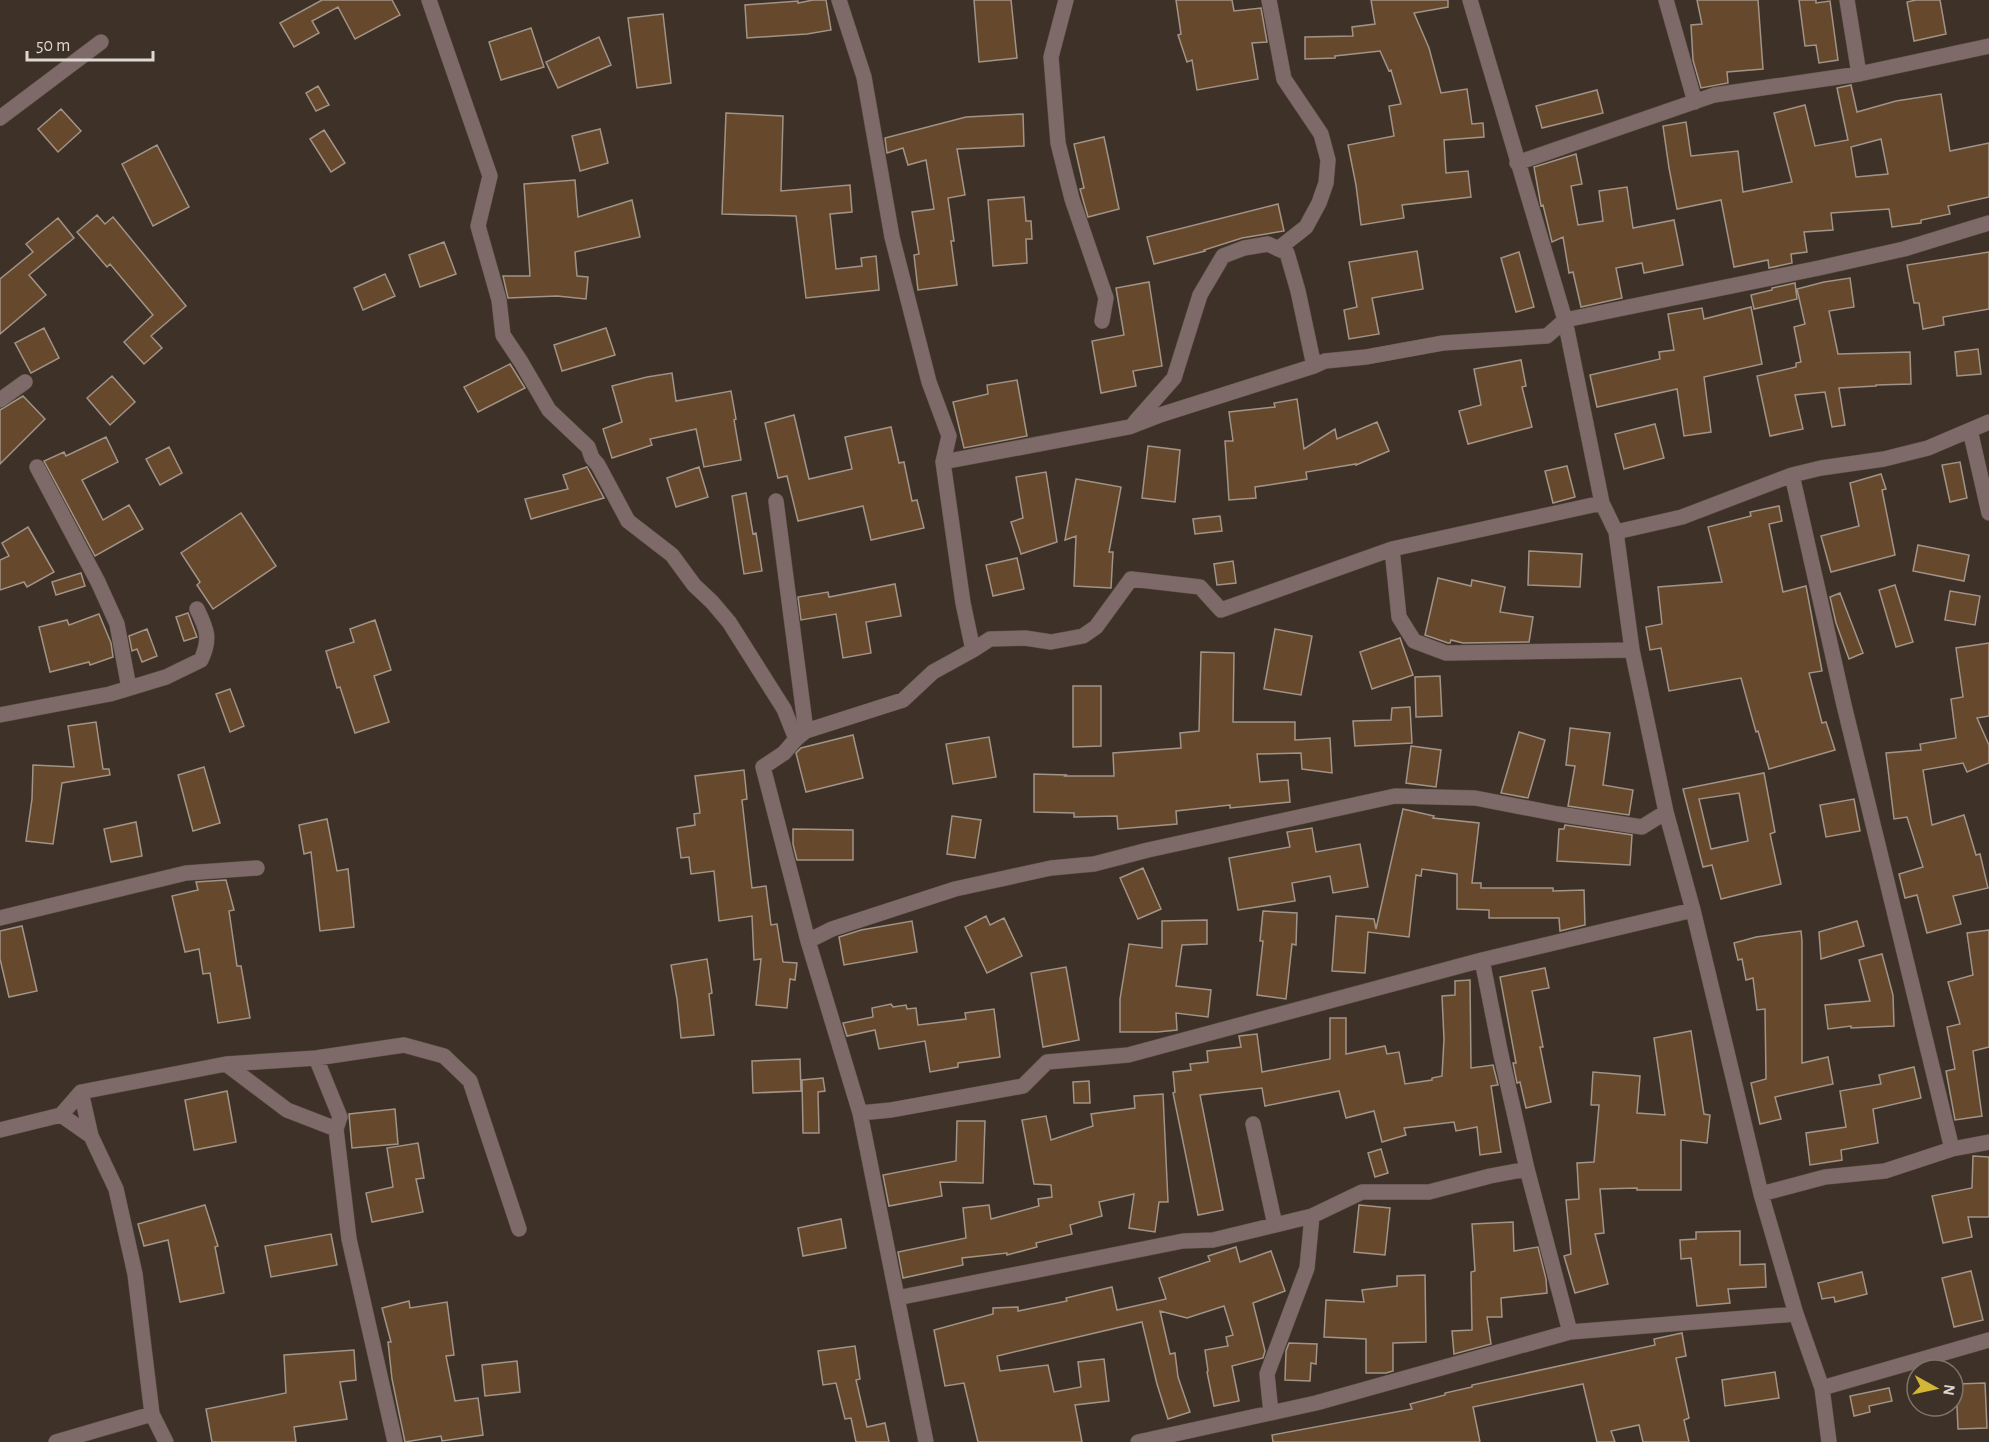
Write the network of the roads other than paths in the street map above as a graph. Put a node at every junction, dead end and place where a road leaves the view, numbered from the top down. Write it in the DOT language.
graph roads {
  1 [pos="429,0"];
  2 [pos="839,0"];
  3 [pos="1066,0"];
  4 [pos="1269,0"];
  5 [pos="1470,0"];
  6 [pos="1666,0"];
  7 [pos="1847,0"];
  8 [pos="101,42"];
  9 [pos="1989,46"];
  10 [pos="1859,74"];
  11 [pos="1695,102"];
  12 [pos="0,118"];
  13 [pos="1517,163"];
  14 [pos="1989,223"];
  15 [pos="1278,249"];
  16 [pos="1565,320"];
  17 [pos="1102,321"];
  18 [pos="1314,366"];
  19 [pos="25,382"];
  20 [pos="0,400"];
  21 [pos="1989,422"];
  22 [pos="1129,427"];
  23 [pos="1970,430"];
  24 [pos="943,462"];
  25 [pos="37,467"];
  26 [pos="1792,475"];
  27 [pos="776,501"];
  28 [pos="1602,503"];
  29 [pos="1989,513"];
  30 [pos="1616,532"];
  31 [pos="1392,549"];
  32 [pos="197,609"];
  33 [pos="973,650"];
  34 [pos="1632,650"];
  35 [pos="129,688"];
  36 [pos="0,715"];
  37 [pos="801,735"];
  38 [pos="1666,812"];
  39 [pos="257,868"];
  40 [pos="1692,910"];
  41 [pos="0,918"];
  42 [pos="808,940"];
  43 [pos="1482,960"];
  44 [pos="316,1058"];
  45 [pos="226,1064"];
  46 [pos="81,1092"];
  47 [pos="860,1113"];
  48 [pos="61,1115"];
  49 [pos="1253,1124"];
  50 [pos="336,1129"];
  51 [pos="0,1130"];
  52 [pos="91,1136"];
  53 [pos="1989,1142"];
  54 [pos="1953,1149"];
  55 [pos="1527,1169"];
  56 [pos="1761,1194"];
  57 [pos="1312,1216"];
  58 [pos="1275,1225"];
  59 [pos="519,1230"];
  60 [pos="897,1298"];
  61 [pos="1796,1314"];
  62 [pos="1570,1332"];
  63 [pos="1989,1340"];
  64 [pos="1822,1388"];
  65 [pos="1271,1413"];
  66 [pos="152,1414"];
  67 [pos="56,1442"];
  68 [pos="166,1442"];
  69 [pos="396,1442"];
  70 [pos="926,1442"];
  71 [pos="1138,1442"];
  72 [pos="1829,1442"];
  1 -- 37 [label="street"];
  2 -- 24 [label="street"];
  3 -- 17 [label="street"];
  4 -- 15 [label="street"];
  5 -- 13 [label="street"];
  6 -- 11 [label="street"];
  7 -- 10 [label="street"];
  8 -- 12 [label="street"];
  9 -- 10 [label="street"];
  10 -- 11 [label="street"];
  11 -- 13 [label="street"];
  13 -- 16 [label="street"];
  14 -- 16 [label="street"];
  15 -- 18 [label="street"];
  15 -- 22 [label="street"];
  16 -- 18 [label="street"];
  16 -- 28 [label="street"];
  18 -- 22 [label="street"];
  19 -- 20 [label="street"];
  21 -- 23 [label="street"];
  22 -- 24 [label="street"];
  23 -- 26 [label="street"];
  23 -- 29 [label="street"];
  24 -- 33 [label="street"];
  25 -- 35 [label="street"];
  26 -- 30 [label="street"];
  26 -- 54 [label="street"];
  27 -- 37 [label="street"];
  28 -- 30 [label="street"];
  28 -- 31 [label="street"];
  30 -- 34 [label="street"];
  31 -- 33 [label="street"];
  31 -- 34 [label="street"];
  32 -- 35 [label="street"];
  33 -- 37 [label="street"];
  34 -- 38 [label="street"];
  35 -- 36 [label="street"];
  37 -- 42 [label="street"];
  38 -- 40 [label="street"];
  38 -- 42 [label="street"];
  39 -- 41 [label="street"];
  40 -- 43 [label="street"];
  40 -- 56 [label="street"];
  42 -- 47 [label="street"];
  43 -- 47 [label="street"];
  43 -- 55 [label="street"];
  44 -- 45 [label="street"];
  44 -- 50 [label="street"];
  44 -- 59 [label="street"];
  45 -- 46 [label="street"];
  45 -- 50 [label="street"];
  46 -- 48 [label="street"];
  46 -- 52 [label="street"];
  47 -- 60 [label="street"];
  48 -- 51 [label="street"];
  48 -- 52 [label="street"];
  49 -- 58 [label="street"];
  50 -- 69 [label="street"];
  52 -- 66 [label="street"];
  53 -- 54 [label="street"];
  54 -- 56 [label="street"];
  55 -- 57 [label="street"];
  55 -- 62 [label="street"];
  56 -- 61 [label="street"];
  57 -- 58 [label="street"];
  57 -- 65 [label="street"];
  58 -- 60 [label="street"];
  60 -- 70 [label="street"];
  61 -- 62 [label="street"];
  61 -- 64 [label="street"];
  62 -- 65 [label="street"];
  63 -- 64 [label="street"];
  64 -- 72 [label="street"];
  65 -- 71 [label="street"];
  66 -- 67 [label="street"];
  66 -- 68 [label="street"];
}
